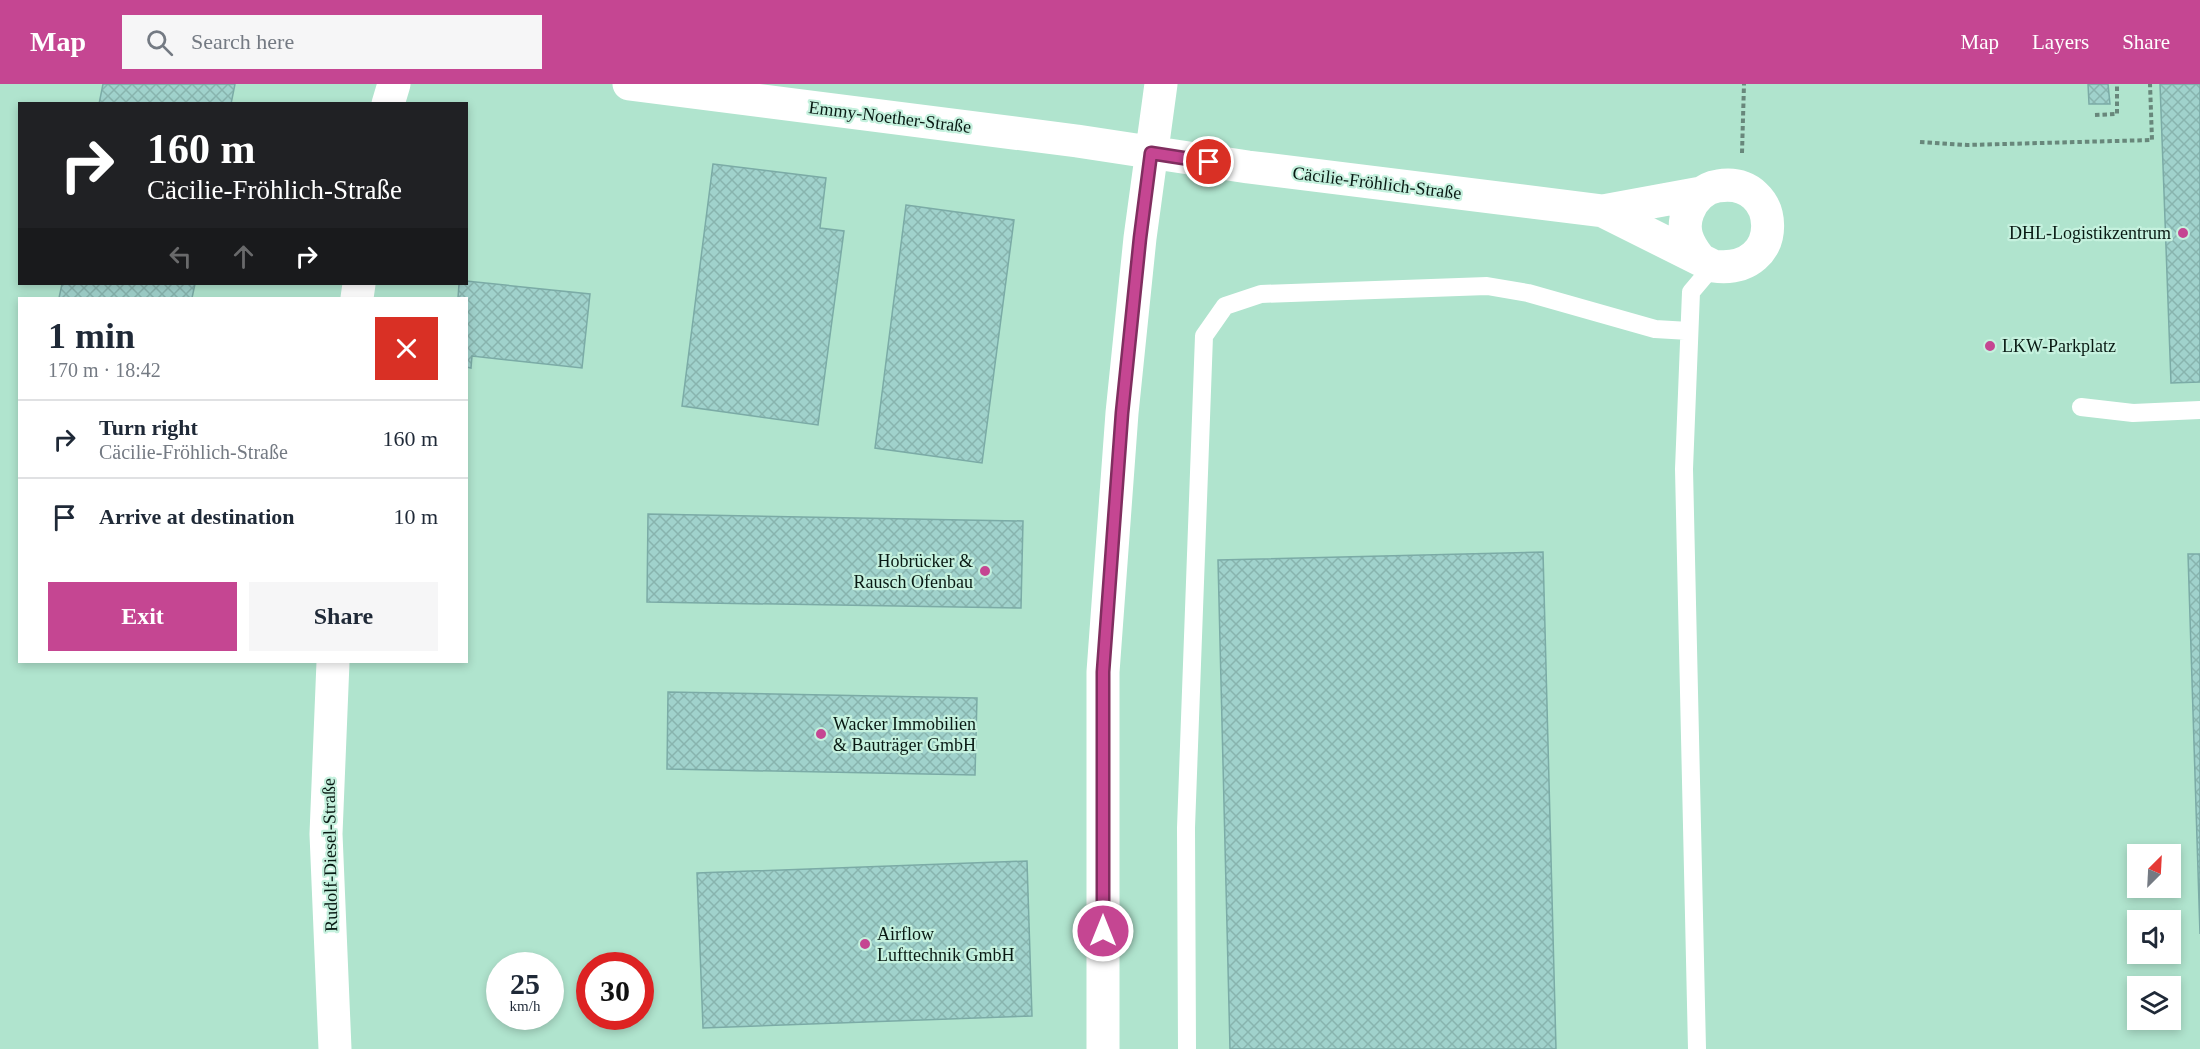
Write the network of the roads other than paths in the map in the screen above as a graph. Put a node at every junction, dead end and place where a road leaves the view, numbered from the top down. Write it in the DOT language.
graph roads {
  1 [pos="394,84"];
  2 [pos="629,84"];
  3 [pos="1161,84"];
  4 [pos="389,102"];
  5 [pos="1151,153"];
  6 [pos="1701,193"];
  7 [pos="1603,211"];
  8 [pos="1706,262"];
  9 [pos="1689,331"];
  10 [pos="2081,407"];
  11 [pos="2200,410"];
  12 [pos="333,663"];
  13 [pos="335,1049"];
  14 [pos="1103,1049"];
  15 [pos="1187,1049"];
  16 [pos="1697,1049"];
  1 -- 4 [label="street"];
  2 -- 5 [label="street, Emmy-Noether-Straße"];
  3 -- 5 [label="street"];
  5 -- 7 [label="street, Cäcilie-Fröhlich-Straße"];
  5 -- 14 [label="street"];
  6 -- 7 [label="street, Cäcilie-Fröhlich-Straße"];
  6 -- 8 [label="street"];
  6 -- 8 [label="street, Cäcilie-Fröhlich-Straße"];
  7 -- 8 [label="street, Cäcilie-Fröhlich-Straße"];
  8 -- 9 [label="lane"];
  9 -- 15 [label="lane"];
  9 -- 16 [label="lane"];
  10 -- 11 [label="lane"];
  12 -- 13 [label="street, Rudolf-Diesel-Straße"];
}
